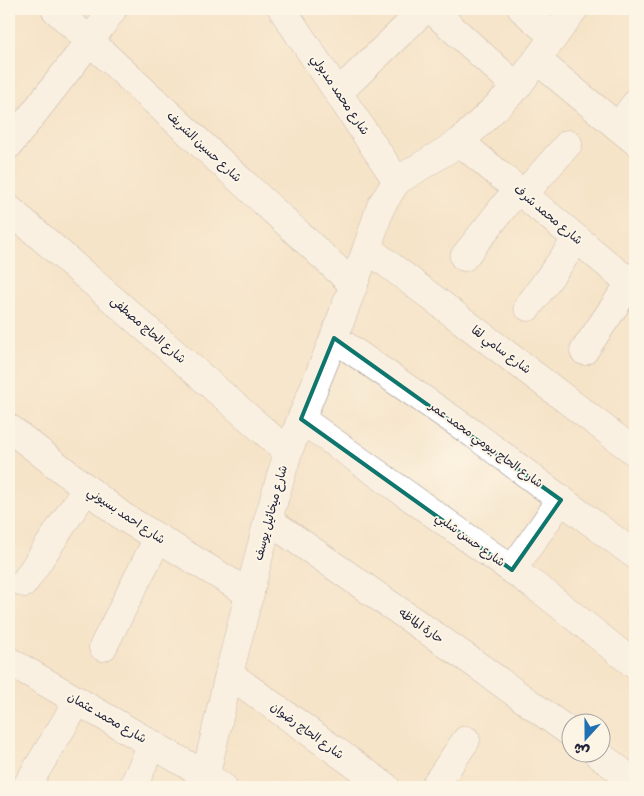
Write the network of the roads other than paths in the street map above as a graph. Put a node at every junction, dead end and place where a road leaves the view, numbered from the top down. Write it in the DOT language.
graph roads {
  1 [pos="55,9"];
  2 [pos="113,9"];
  3 [pos="282,9"];
  4 [pos="425,9"];
  5 [pos="431,9"];
  6 [pos="522,9"];
  7 [pos="574,9"];
  8 [pos="554,36"];
  9 [pos="90,41"];
  10 [pos="537,60"];
  11 [pos="517,87"];
  12 [pos="339,92"];
  13 [pos="635,104"];
  14 [pos="627,134"];
  15 [pos="460,142"];
  16 [pos="568,144"];
  17 [pos="9,146"];
  18 [pos="397,181"];
  19 [pos="520,192"];
  20 [pos="9,209"];
  21 [pos="577,239"];
  22 [pos="368,248"];
  23 [pos="464,258"];
  24 [pos="634,282"];
  25 [pos="354,285"];
  26 [pos="528,307"];
  27 [pos="334,338"];
  28 [pos="584,351"];
  29 [pos="301,419"];
  30 [pos="9,428"];
  31 [pos="288,452"];
  32 [pos="635,452"];
  33 [pos="86,489"];
  34 [pos="561,500"];
  35 [pos="268,520"];
  36 [pos="158,538"];
  37 [pos="635,555"];
  38 [pos="512,570"];
  39 [pos="24,583"];
  40 [pos="250,594"];
  41 [pos="103,647"];
  42 [pos="9,661"];
  43 [pos="635,665"];
  44 [pos="229,674"];
  45 [pos="78,701"];
  46 [pos="562,727"];
  47 [pos="466,740"];
  48 [pos="152,744"];
  49 [pos="611,764"];
  50 [pos="9,782"];
  51 [pos="635,782"];
  52 [pos="211,783"];
  53 [pos="17,787"];
  54 [pos="26,787"];
  55 [pos="133,787"];
  56 [pos="386,787"];
  57 [pos="434,787"];
  1 -- 9 [label="street, شارع حسين الشريف"];
  2 -- 9 [label="street"];
  3 -- 12 [label="street, شارع محمد مدبولي"];
  4 -- 12 [label="street"];
  5 -- 11 [label="street"];
  6 -- 8 [label="street"];
  7 -- 8 [label="street"];
  8 -- 10 [label="street"];
  9 -- 17 [label="street"];
  9 -- 25 [label="street, شارع حسين الشريف"];
  10 -- 11 [label="street"];
  10 -- 14 [label="street"];
  11 -- 15 [label="street"];
  12 -- 18 [label="street, شارع محمد مدبولي"];
  13 -- 14 [label="street"];
  15 -- 18 [label="street"];
  15 -- 19 [label="street, شارع محمد شرف"];
  16 -- 19 [label="street"];
  18 -- 22 [label="street, شارع ميخائيل يوسف"];
  19 -- 21 [label="street, شارع محمد شرف"];
  19 -- 23 [label="street"];
  20 -- 31 [label="street, شارع الحاج مصطفى"];
  21 -- 24 [label="street, شارع محمد شرف"];
  21 -- 26 [label="street"];
  22 -- 25 [label="street, شارع ميخائيل يوسف"];
  22 -- 32 [label="street, شارع سامي لقا"];
  24 -- 28 [label="street"];
  25 -- 27 [label="street, شارع ميخائيل يوسف"];
  27 -- 29 [label="street, شارع ميخائيل يوسف"];
  27 -- 34 [label="street, شارع الحاج بيومي محمد عمر"];
  29 -- 31 [label="street, شارع ميخائيل يوسف"];
  29 -- 38 [label="street, شارع حسن شلبي"];
  30 -- 33 [label="street, شارع احمد بسيوني"];
  31 -- 35 [label="street, شارع ميخائيل يوسف"];
  33 -- 36 [label="street, شارع احمد بسيوني"];
  33 -- 39 [label="street"];
  34 -- 37 [label="street, شارع الحاج بيومي محمد عمر"];
  34 -- 38 [label="street"];
  35 -- 40 [label="street, شارع ميخائيل يوسف"];
  35 -- 46 [label="street, حارة الماظه"];
  36 -- 40 [label="street, شارع احمد بسيوني"];
  36 -- 41 [label="street"];
  38 -- 43 [label="street, شارع حسن شلبي"];
  40 -- 44 [label="street, شارع ميخائيل يوسف"];
  42 -- 45 [label="street, شارع محمد عثمان"];
  44 -- 52 [label="street, شارع ميخائيل يوسف"];
  44 -- 56 [label="street, شارع الحاج رضوان"];
  45 -- 48 [label="street, شارع محمد عثمان"];
  45 -- 54 [label="street"];
  47 -- 57 [label="street"];
  48 -- 52 [label="street, شارع محمد عثمان"];
  48 -- 55 [label="street"];
  49 -- 51 [label="street"];
  50 -- 53 [label="street"];
}
